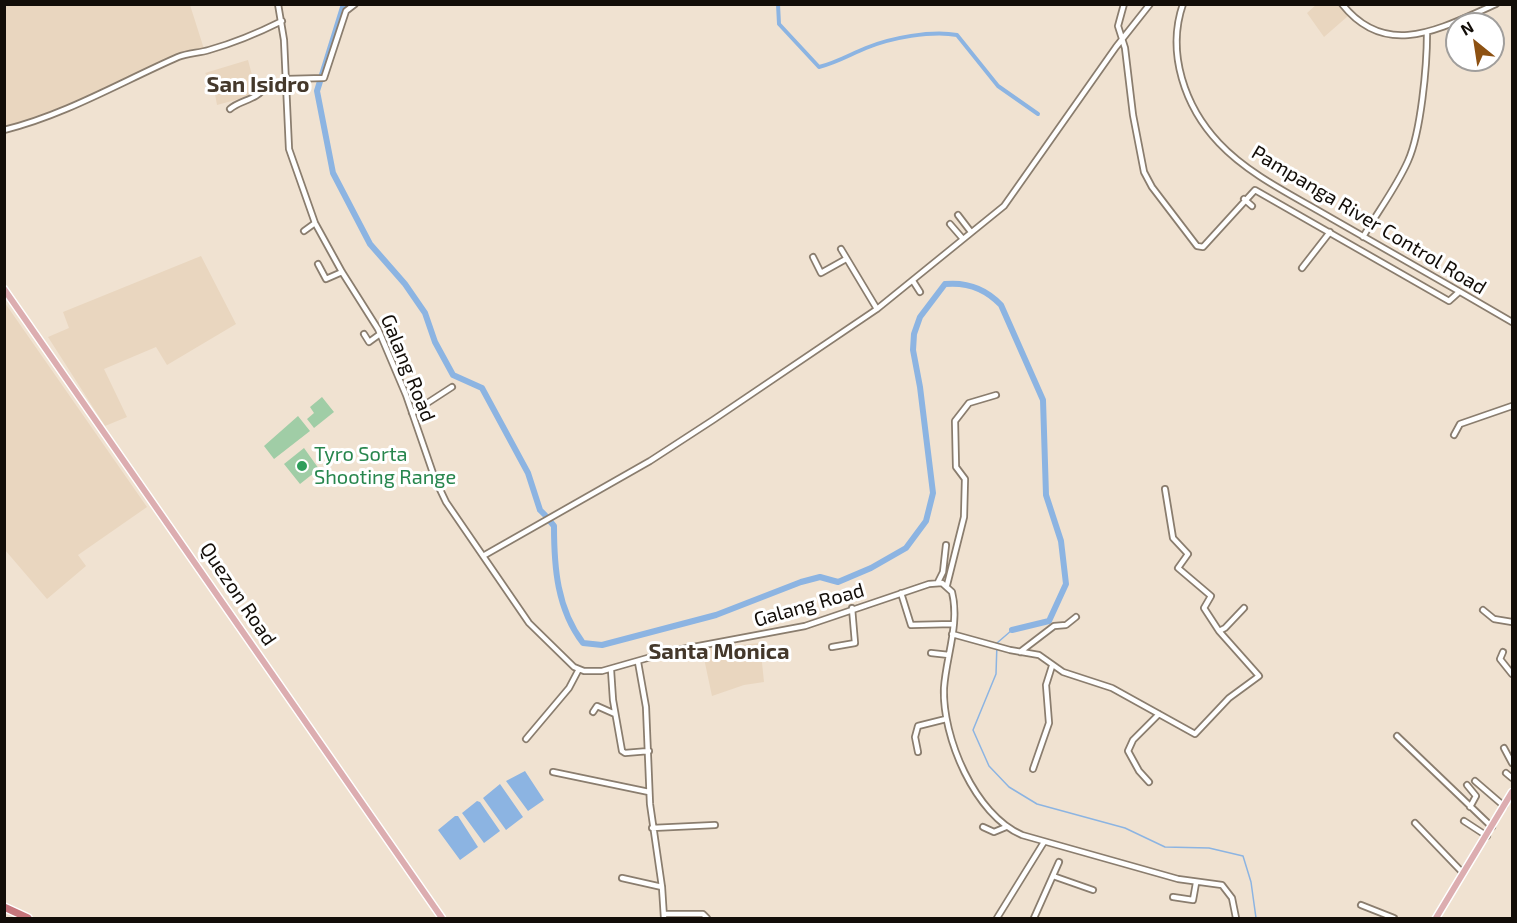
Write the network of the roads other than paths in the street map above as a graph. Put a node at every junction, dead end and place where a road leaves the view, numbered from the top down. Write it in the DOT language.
graph roads {
  1 [pos="278,4"];
  2 [pos="355,4"];
  3 [pos="1124,4"];
  4 [pos="1150,4"];
  5 [pos="1183,4"];
  6 [pos="1342,4"];
  7 [pos="1496,4"];
  8 [pos="282,21"];
  9 [pos="1427,33"];
  10 [pos="1122,38"];
  11 [pos="286,80"];
  12 [pos="286,87"];
  13 [pos="264,88"];
  14 [pos="254,90"];
  15 [pos="230,109"];
  16 [pos="4,130"];
  17 [pos="1245,199"];
  18 [pos="1252,206"];
  19 [pos="958,214"];
  20 [pos="315,223"];
  21 [pos="950,224"];
  22 [pos="304,231"];
  23 [pos="971,232"];
  24 [pos="1330,232"];
  25 [pos="1363,237"];
  26 [pos="963,239"];
  27 [pos="841,249"];
  28 [pos="813,257"];
  29 [pos="846,259"];
  30 [pos="318,264"];
  31 [pos="1302,268"];
  32 [pos="342,273"];
  33 [pos="913,281"];
  34 [pos="4,289"];
  35 [pos="920,292"];
  36 [pos="1460,292"];
  37 [pos="877,309"];
  38 [pos="1512,322"];
  39 [pos="364,334"];
  40 [pos="380,334"];
  41 [pos="452,387"];
  42 [pos="996,395"];
  43 [pos="1512,406"];
  44 [pos="412,413"];
  45 [pos="1454,435"];
  46 [pos="1165,489"];
  47 [pos="946,545"];
  48 [pos="483,556"];
  49 [pos="938,582"];
  50 [pos="947,585"];
  51 [pos="901,593"];
  52 [pos="852,608"];
  53 [pos="1244,608"];
  54 [pos="1483,610"];
  55 [pos="1076,617"];
  56 [pos="1512,622"];
  57 [pos="952,624"];
  58 [pos="1219,631"];
  59 [pos="952,634"];
  60 [pos="832,647"];
  61 [pos="1020,652"];
  62 [pos="1503,652"];
  63 [pos="931,653"];
  64 [pos="949,655"];
  65 [pos="638,662"];
  66 [pos="1052,666"];
  67 [pos="579,669"];
  68 [pos="611,670"];
  69 [pos="1512,674"];
  70 [pos="593,712"];
  71 [pos="615,714"];
  72 [pos="1159,714"];
  73 [pos="946,719"];
  74 [pos="1396,735"];
  75 [pos="526,739"];
  76 [pos="1504,748"];
  77 [pos="649,751"];
  78 [pos="918,752"];
  79 [pos="1512,762"];
  80 [pos="1033,769"];
  81 [pos="553,772"];
  82 [pos="1506,773"];
  83 [pos="1512,778"];
  84 [pos="1475,781"];
  85 [pos="1149,782"];
  86 [pos="1467,785"];
  87 [pos="649,792"];
  88 [pos="1512,792"];
  89 [pos="1504,806"];
  90 [pos="1470,807"];
  91 [pos="1464,821"];
  92 [pos="1414,823"];
  93 [pos="715,825"];
  94 [pos="983,827"];
  95 [pos="1006,827"];
  96 [pos="1492,827"];
  97 [pos="652,828"];
  98 [pos="1487,836"];
  99 [pos="1044,842"];
  100 [pos="1059,862"];
  101 [pos="1462,872"];
  102 [pos="1053,876"];
  103 [pos="622,878"];
  104 [pos="1196,883"];
  105 [pos="662,886"];
  106 [pos="1093,890"];
  107 [pos="1173,897"];
  108 [pos="1360,905"];
  109 [pos="4,907"];
  110 [pos="664,916"];
  111 [pos="28,918"];
  112 [pos="442,918"];
  113 [pos="707,918"];
  114 [pos="998,918"];
  115 [pos="1034,918"];
  116 [pos="1236,918"];
  117 [pos="1394,918"];
  118 [pos="1436,918"];
  1 -- 8 [label="street, Galang Road"];
  2 -- 11 [label="street"];
  3 -- 10 [label="street"];
  4 -- 10 [label="street"];
  5 -- 25 [label="street, Pampanga River Control Road"];
  6 -- 9 [label="street"];
  7 -- 9 [label="street"];
  8 -- 11 [label="street, Galang Road"];
  8 -- 16 [label="street"];
  9 -- 25 [label="street"];
  10 -- 17 [label="street"];
  10 -- 23 [label="street"];
  11 -- 12 [label="street, Galang Road"];
  12 -- 13 [label="street"];
  12 -- 20 [label="street, Galang Road"];
  13 -- 14 [label="street"];
  13 -- 15 [label="street"];
  17 -- 18 [label="street"];
  17 -- 24 [label="street"];
  19 -- 23 [label="street"];
  20 -- 22 [label="street"];
  20 -- 32 [label="street, Galang Road"];
  21 -- 26 [label="street"];
  23 -- 26 [label="street"];
  24 -- 31 [label="street"];
  24 -- 36 [label="street"];
  25 -- 36 [label="street, Pampanga River Control Road"];
  26 -- 33 [label="street"];
  27 -- 29 [label="street"];
  28 -- 29 [label="street"];
  29 -- 37 [label="street"];
  30 -- 32 [label="street"];
  32 -- 40 [label="street, Galang Road"];
  33 -- 35 [label="street"];
  33 -- 37 [label="street"];
  34 -- 112 [label="main road, Quezon Road"];
  36 -- 38 [label="street, Pampanga River Control Road"];
  37 -- 48 [label="street"];
  39 -- 40 [label="street"];
  40 -- 44 [label="street, Galang Road"];
  41 -- 44 [label="street"];
  42 -- 50 [label="street"];
  43 -- 45 [label="street"];
  44 -- 48 [label="street, Galang Road"];
  46 -- 58 [label="street"];
  47 -- 49 [label="street"];
  48 -- 67 [label="street, Galang Road"];
  49 -- 50 [label="street"];
  49 -- 51 [label="street, Galang Road"];
  50 -- 57 [label="street"];
  51 -- 52 [label="street, Galang Road"];
  51 -- 57 [label="street"];
  52 -- 60 [label="street"];
  52 -- 65 [label="street, Galang Road"];
  53 -- 58 [label="street"];
  54 -- 56 [label="street"];
  55 -- 61 [label="street"];
  57 -- 59 [label="street"];
  58 -- 72 [label="street"];
  59 -- 61 [label="street"];
  59 -- 64 [label="street"];
  61 -- 66 [label="street"];
  62 -- 69 [label="street"];
  63 -- 64 [label="street"];
  64 -- 73 [label="street"];
  65 -- 68 [label="street, Galang Road"];
  65 -- 77 [label="street"];
  66 -- 72 [label="street"];
  66 -- 80 [label="street"];
  67 -- 68 [label="street, Galang Road"];
  67 -- 75 [label="street"];
  68 -- 71 [label="street"];
  70 -- 71 [label="street"];
  71 -- 77 [label="street"];
  72 -- 85 [label="street"];
  73 -- 78 [label="street"];
  73 -- 95 [label="street"];
  74 -- 90 [label="street"];
  76 -- 79 [label="street"];
  77 -- 87 [label="street"];
  81 -- 87 [label="street"];
  82 -- 83 [label="street"];
  84 -- 89 [label="street"];
  86 -- 90 [label="street"];
  87 -- 97 [label="street"];
  88 -- 89 [label="main road"];
  89 -- 96 [label="main road"];
  90 -- 96 [label="street"];
  91 -- 98 [label="street"];
  92 -- 101 [label="street"];
  93 -- 97 [label="street"];
  94 -- 95 [label="street"];
  95 -- 99 [label="street"];
  96 -- 98 [label="main road"];
  97 -- 105 [label="street"];
  98 -- 101 [label="main road"];
  99 -- 104 [label="street"];
  99 -- 114 [label="street"];
  100 -- 102 [label="street"];
  101 -- 118 [label="main road"];
  102 -- 106 [label="street"];
  102 -- 115 [label="street"];
  103 -- 105 [label="street"];
  104 -- 107 [label="street"];
  104 -- 116 [label="street"];
  105 -- 110 [label="street"];
  108 -- 117 [label="street"];
  109 -- 111 [label="highway"];
  110 -- 113 [label="street"];
}
